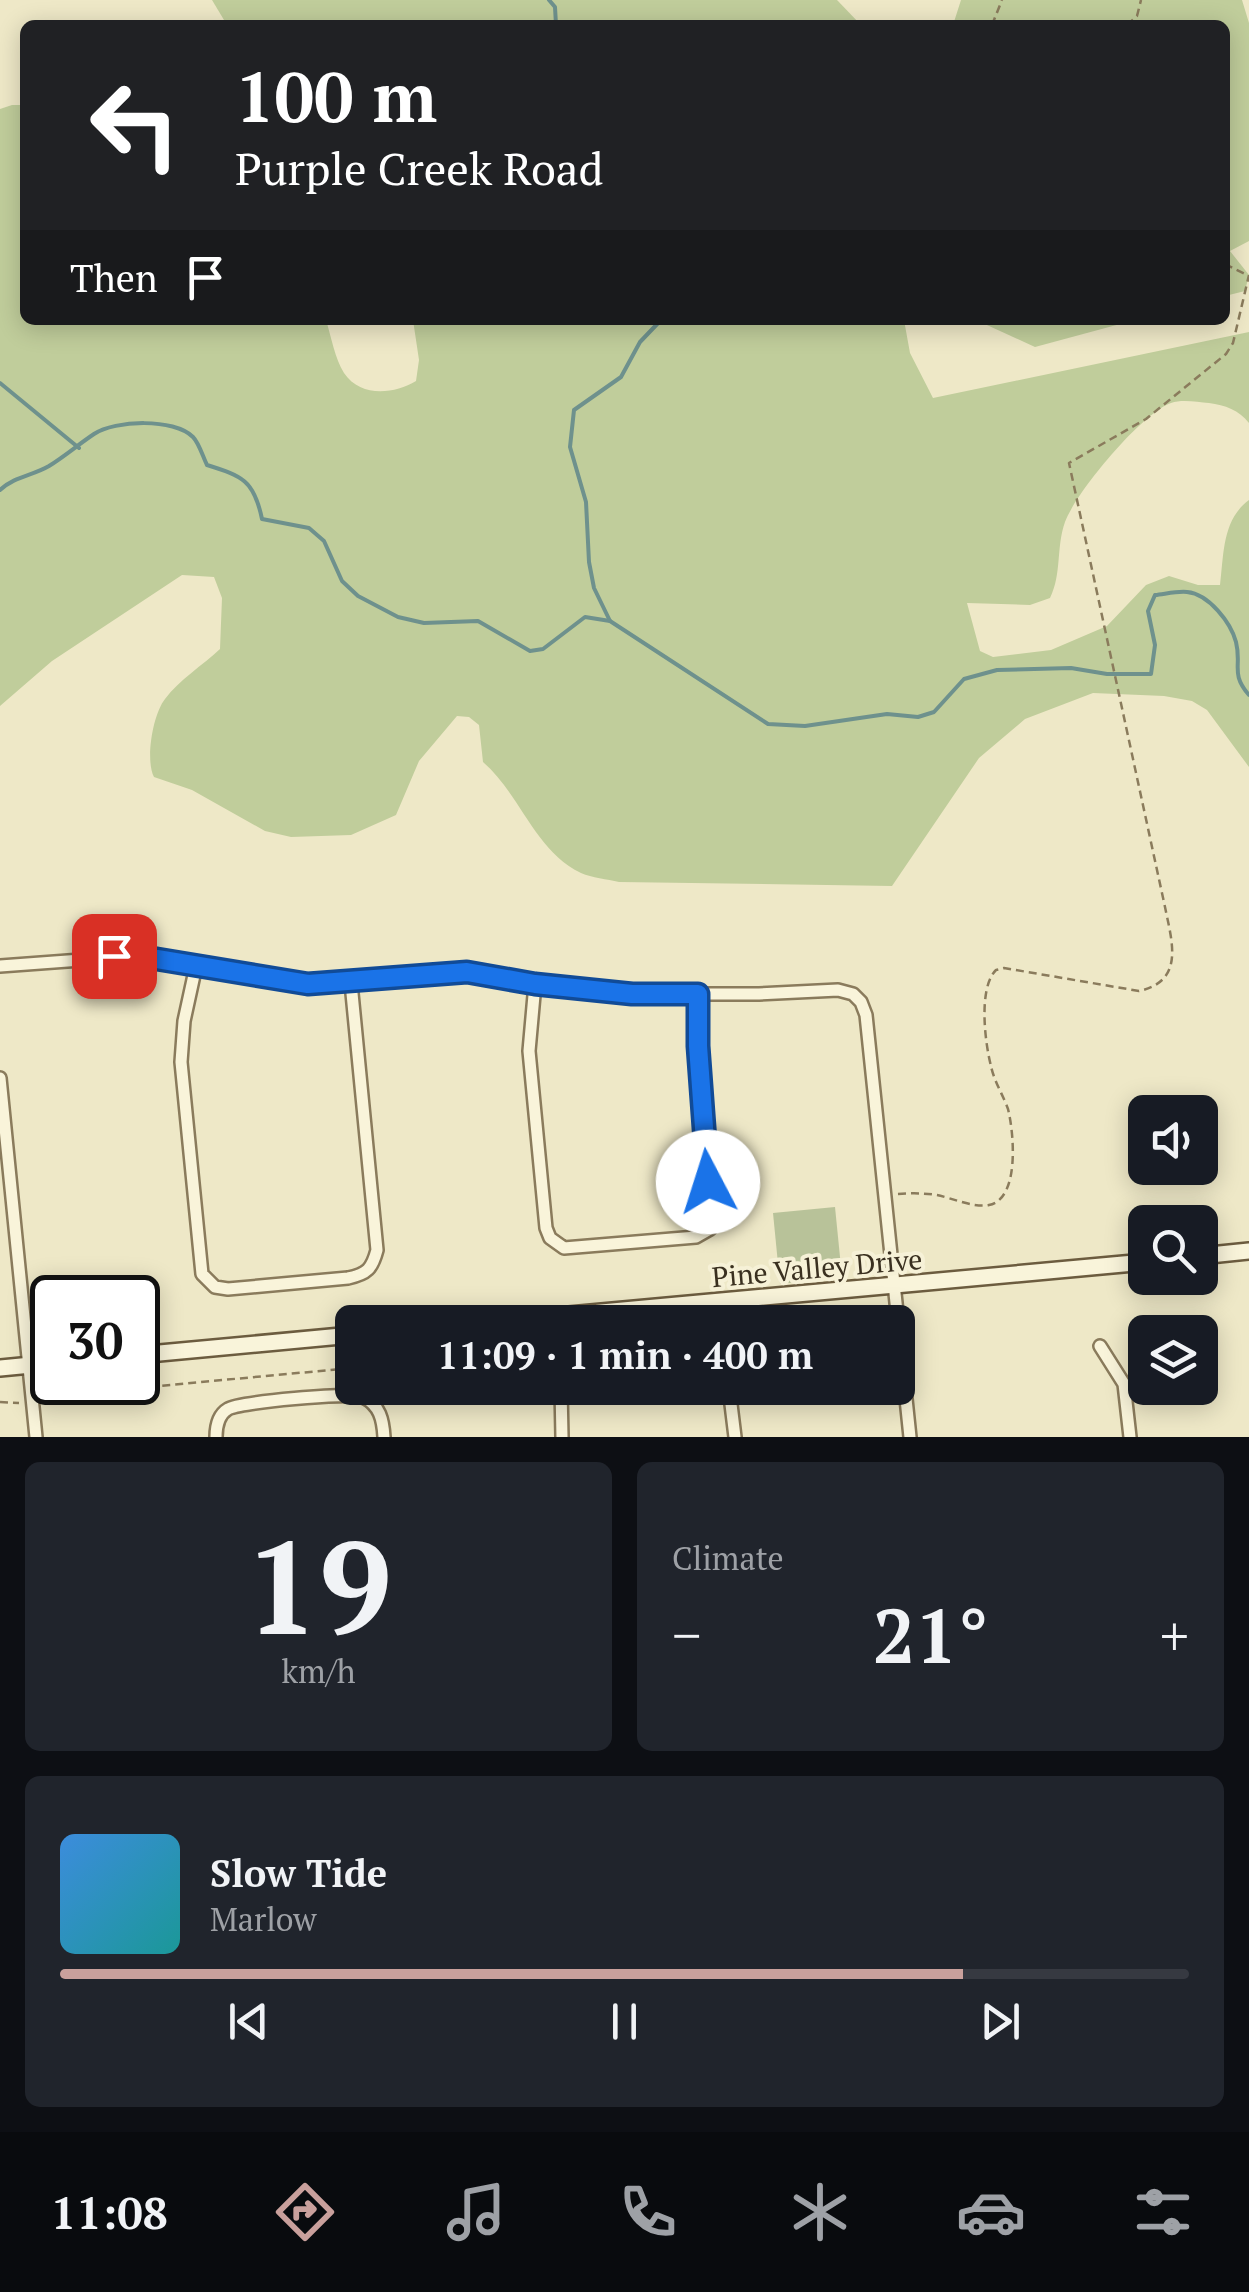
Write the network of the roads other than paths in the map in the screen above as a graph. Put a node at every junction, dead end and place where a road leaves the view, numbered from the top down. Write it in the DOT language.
graph roads {
  1 [pos="0,966"];
  2 [pos="196,966"];
  3 [pos="351,983"];
  4 [pos="535,984"];
  5 [pos="698,994"];
  6 [pos="0,1078"];
  7 [pos="1249,1251"];
  8 [pos="1218,1254"];
  9 [pos="1128,1264"];
  10 [pos="894,1286"];
  11 [pos="682,1305"];
  12 [pos="335,1338"];
  13 [pos="1100,1346"];
  14 [pos="160,1353"];
  15 [pos="30,1365"];
  16 [pos="0,1368"];
  17 [pos="33,1405"];
  18 [pos="561,1405"];
  19 [pos="731,1405"];
  20 [pos="36,1437"];
  21 [pos="216,1437"];
  22 [pos="384,1437"];
  23 [pos="562,1437"];
  24 [pos="735,1437"];
  25 [pos="910,1437"];
  26 [pos="1130,1437"];
  1 -- 2 [label="street"];
  2 -- 3 [label="street"];
  2 -- 3 [label="street"];
  3 -- 4 [label="street"];
  4 -- 5 [label="street"];
  4 -- 5 [label="street"];
  5 -- 10 [label="street"];
  6 -- 15 [label="street"];
  7 -- 8 [label="street"];
  9 -- 10 [label="street, Pine Valley Drive"];
  10 -- 11 [label="street, Pine Valley Drive"];
  10 -- 25 [label="street"];
  12 -- 14 [label="street"];
  13 -- 26 [label="street"];
  15 -- 16 [label="street"];
  17 -- 20 [label="street"];
  18 -- 23 [label="street"];
  19 -- 24 [label="street"];
  21 -- 22 [label="street"];
}
